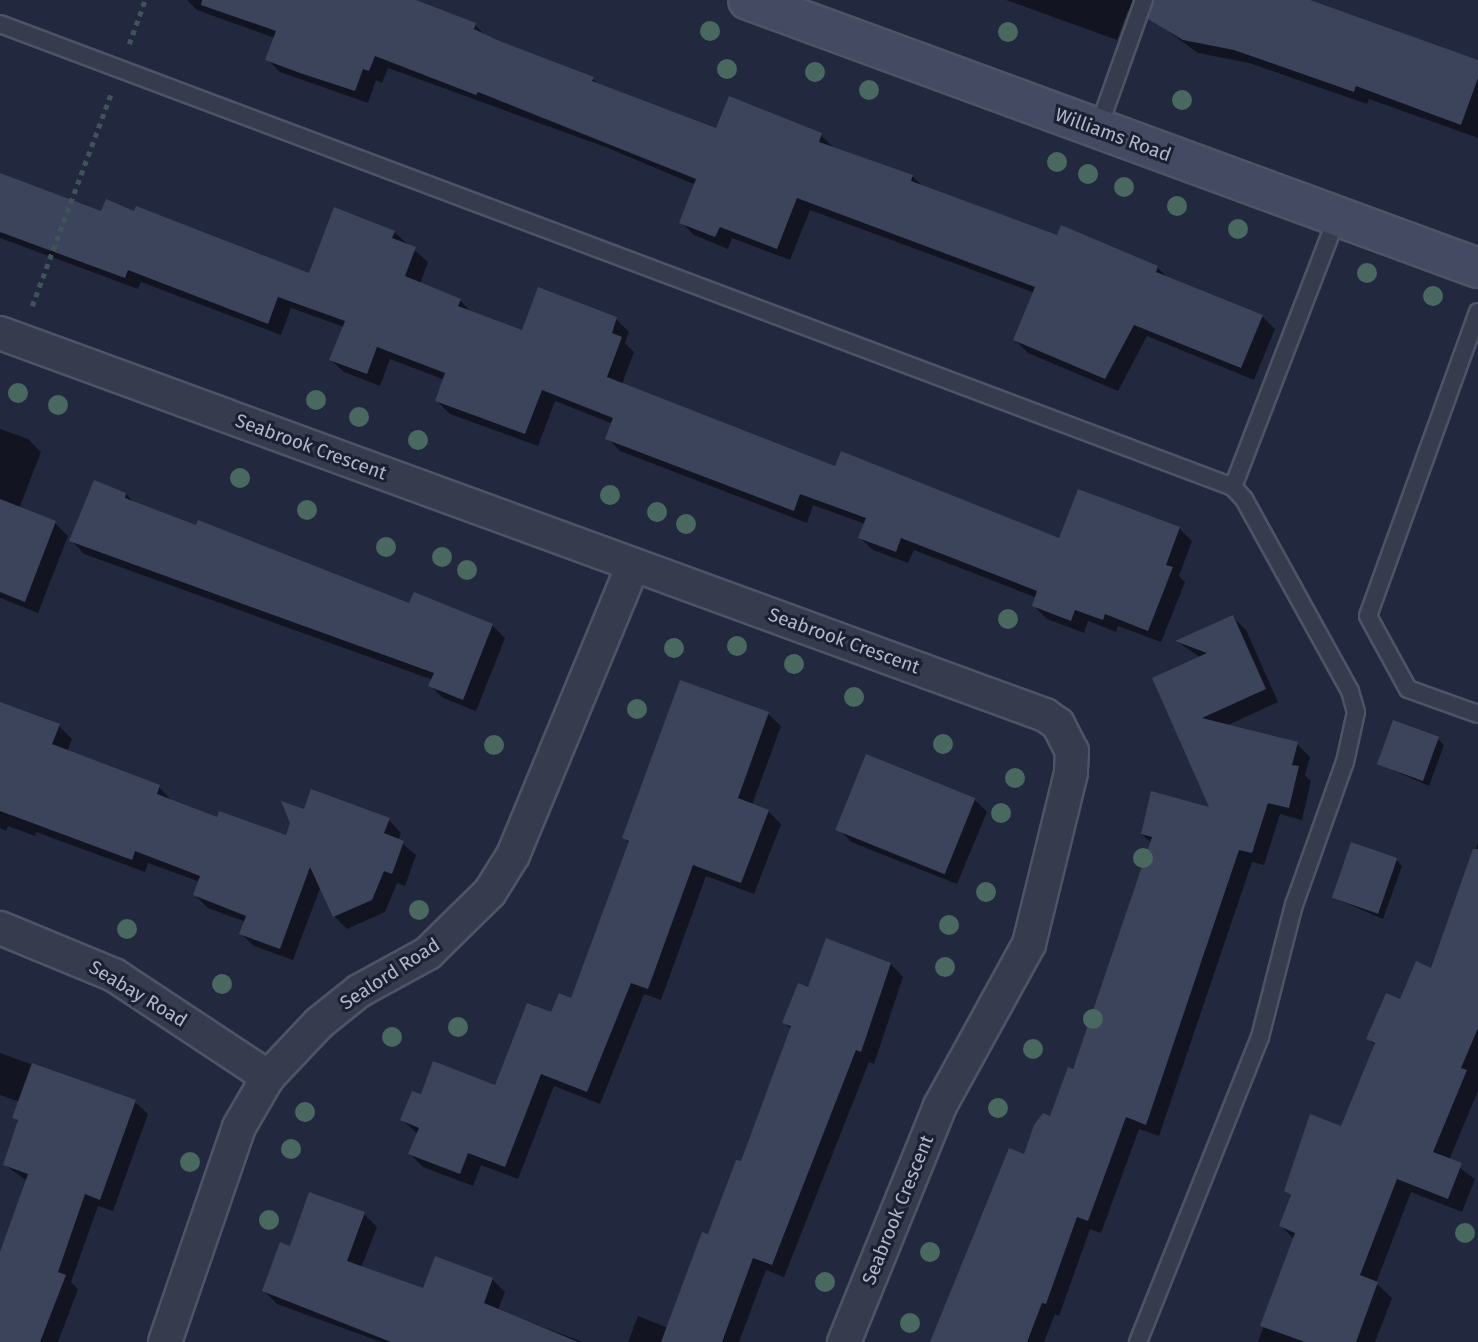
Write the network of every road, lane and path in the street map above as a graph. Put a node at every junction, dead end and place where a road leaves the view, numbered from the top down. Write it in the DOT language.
graph roads {
  1 [pos="145,0"];
  2 [pos="748,0"];
  3 [pos="1144,0"];
  4 [pos="0,24"];
  5 [pos="121,67"];
  6 [pos="1098,129"];
  7 [pos="1337,217"];
  8 [pos="1478,268"];
  9 [pos="1478,312"];
  10 [pos="9,336"];
  11 [pos="1233,487"];
  12 [pos="633,565"];
  13 [pos="1478,713"];
  14 [pos="0,928"];
  15 [pos="268,1077"];
  16 [pos="165,1342"];
  17 [pos="845,1342"];
  18 [pos="1138,1342"];
  1 -- 5 [label="path"];
  2 -- 6 [label="street, Williams Road"];
  3 -- 6 [label="lane"];
  4 -- 5 [label="lane"];
  5 -- 10 [label="path"];
  5 -- 11 [label="lane"];
  6 -- 7 [label="street, Williams Road"];
  7 -- 8 [label="street, Williams Road"];
  7 -- 11 [label="lane"];
  9 -- 13 [label="lane"];
  10 -- 12 [label="street, Seabrook Crescent"];
  11 -- 18 [label="lane"];
  12 -- 15 [label="street, Sealord Road"];
  12 -- 17 [label="street, Seabrook Crescent"];
  14 -- 15 [label="street, Seabay Road"];
  15 -- 16 [label="street, Sealord Road"];
}
